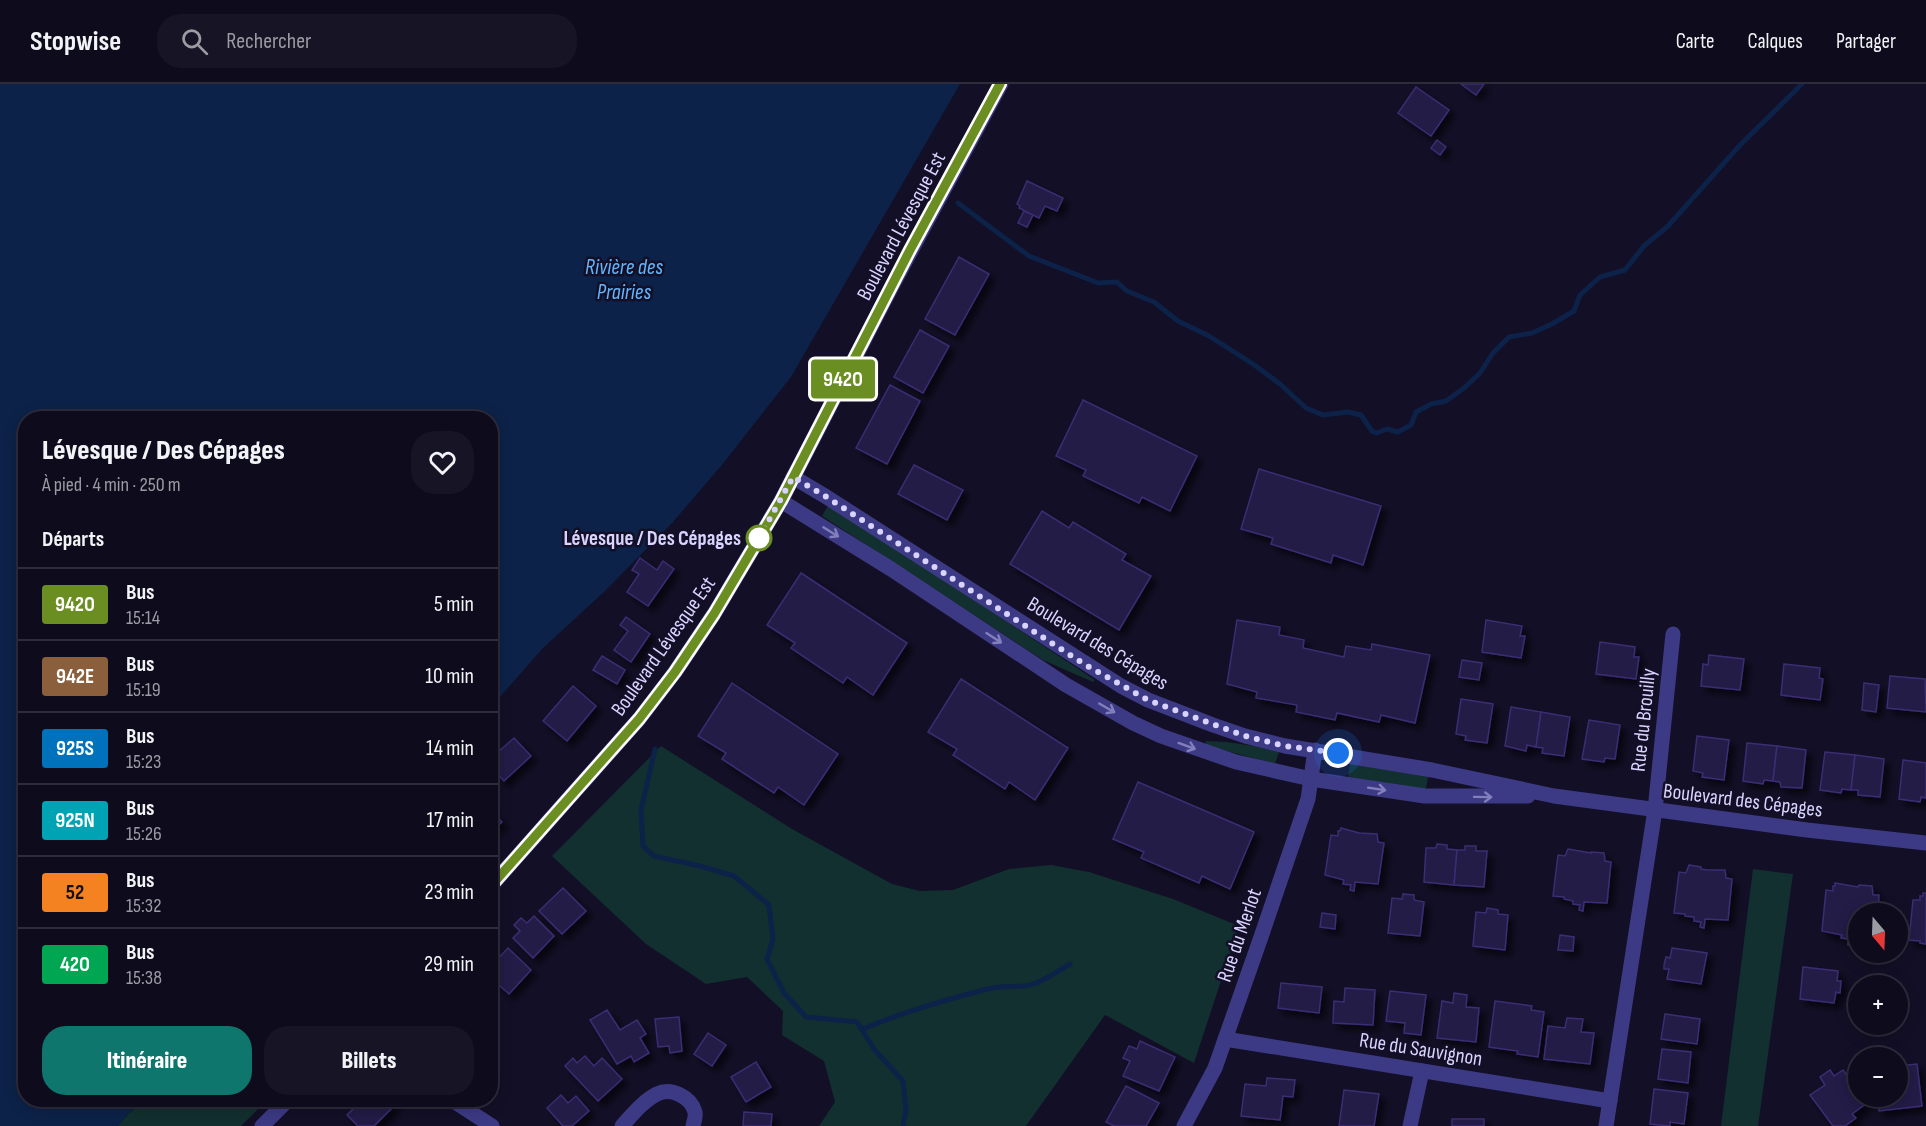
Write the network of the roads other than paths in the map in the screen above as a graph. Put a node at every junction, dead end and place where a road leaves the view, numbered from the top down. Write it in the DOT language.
graph roads {
  1 [pos="1000,84"];
  2 [pos="793,477"];
  3 [pos="781,501"];
  4 [pos="1673,634"];
  5 [pos="1315,750"];
  6 [pos="1311,779"];
  7 [pos="1554,796"];
  8 [pos="1655,810"];
  9 [pos="1926,843"];
  10 [pos="498,878"];
  11 [pos="1225,1039"];
  12 [pos="1422,1071"];
  13 [pos="1610,1101"];
  14 [pos="281,1107"];
  15 [pos="463,1107"];
  16 [pos="262,1126"];
  17 [pos="492,1126"];
  18 [pos="622,1126"];
  19 [pos="693,1126"];
  20 [pos="1184,1126"];
  21 [pos="1410,1126"];
  22 [pos="1606,1126"];
  1 -- 2 [label="street, Boulevard Lévesque Est"];
  2 -- 3 [label="street, Boulevard Lévesque Est"];
  2 -- 5 [label="street, Boulevard des Cépages"];
  3 -- 6 [label="street, Boulevard des Cépages, one-way"];
  3 -- 10 [label="street, Boulevard Lévesque Est"];
  4 -- 8 [label="street, Rue du Brouilly"];
  5 -- 6 [label="street, Rue du Merlot"];
  5 -- 7 [label="street, Boulevard des Cépages"];
  6 -- 7 [label="street, Boulevard des Cépages, one-way"];
  6 -- 11 [label="street, Rue du Merlot"];
  7 -- 8 [label="street, Boulevard des Cépages"];
  8 -- 9 [label="street, Boulevard des Cépages"];
  8 -- 13 [label="street"];
  11 -- 12 [label="street, Rue du Sauvignon"];
  11 -- 20 [label="street, Rue du Merlot"];
  12 -- 13 [label="street, Rue du Sauvignon"];
  12 -- 21 [label="street"];
  13 -- 22 [label="street"];
  14 -- 16 [label="street"];
  15 -- 17 [label="street"];
  18 -- 19 [label="street"];
}
